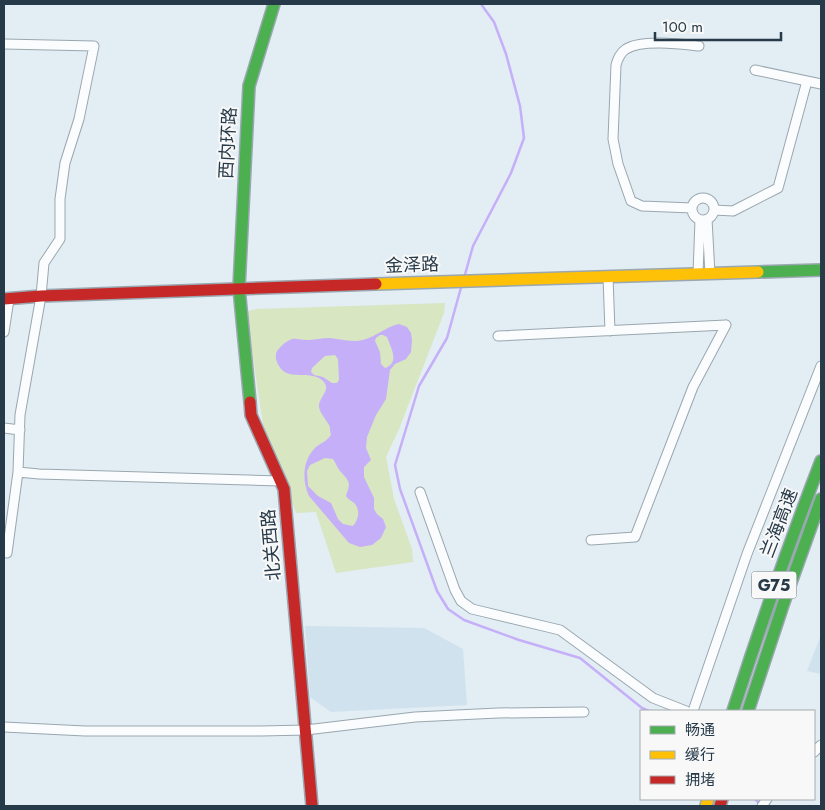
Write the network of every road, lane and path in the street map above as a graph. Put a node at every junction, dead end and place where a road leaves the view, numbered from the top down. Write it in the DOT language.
graph roads {
  1 [pos="274,4"];
  2 [pos="4,44"];
  3 [pos="699,46"];
  4 [pos="755,70"];
  5 [pos="807,81"];
  6 [pos="821,84"];
  7 [pos="692,208"];
  8 [pos="714,210"];
  9 [pos="704,219"];
  10 [pos="821,270"];
  11 [pos="698,274"];
  12 [pos="710,274"];
  13 [pos="608,277"];
  14 [pos="239,288"];
  15 [pos="41,296"];
  16 [pos="6,299"];
  17 [pos="610,330"];
  18 [pos="4,332"];
  19 [pos="498,336"];
  20 [pos="821,366"];
  21 [pos="4,428"];
  22 [pos="20,430"];
  23 [pos="821,461"];
  24 [pos="18,472"];
  25 [pos="280,481"];
  26 [pos="420,492"];
  27 [pos="821,499"];
  28 [pos="591,540"];
  29 [pos="7,553"];
  30 [pos="683,710"];
  31 [pos="693,710"];
  32 [pos="733,710"];
  33 [pos="748,710"];
  34 [pos="584,712"];
  35 [pos="4,727"];
  36 [pos="306,730"];
  37 [pos="312,806"];
  1 -- 14 [label="main road, 西内环路"];
  2 -- 15 [label="street"];
  3 -- 7 [label="street"];
  4 -- 5 [label="street"];
  5 -- 6 [label="street"];
  5 -- 8 [label="street"];
  7 -- 8 [label="street"];
  7 -- 9 [label="street"];
  8 -- 9 [label="street"];
  9 -- 11 [label="street"];
  9 -- 12 [label="street"];
  10 -- 12 [label="main road, 金泽路"];
  11 -- 12 [label="main road, 金泽路"];
  11 -- 13 [label="main road, 金泽路"];
  13 -- 14 [label="main road, 金泽路"];
  13 -- 17 [label="street"];
  14 -- 15 [label="main road, 金泽路"];
  14 -- 25 [label="main road, 北关西路"];
  15 -- 16 [label="main road, 金泽路"];
  15 -- 22 [label="street"];
  16 -- 18 [label="street"];
  17 -- 19 [label="street"];
  17 -- 28 [label="street"];
  20 -- 31 [label="street"];
  21 -- 22 [label="street"];
  22 -- 24 [label="street"];
  23 -- 32 [label="main road, 兰海高速 / G75"];
  24 -- 25 [label="street"];
  24 -- 29 [label="street"];
  25 -- 36 [label="main road, 北关西路"];
  26 -- 30 [label="street"];
  27 -- 33 [label="main road, 兰海高速 / G75"];
  34 -- 36 [label="street"];
  35 -- 36 [label="street"];
  36 -- 37 [label="main road, 北关西路"];
}
